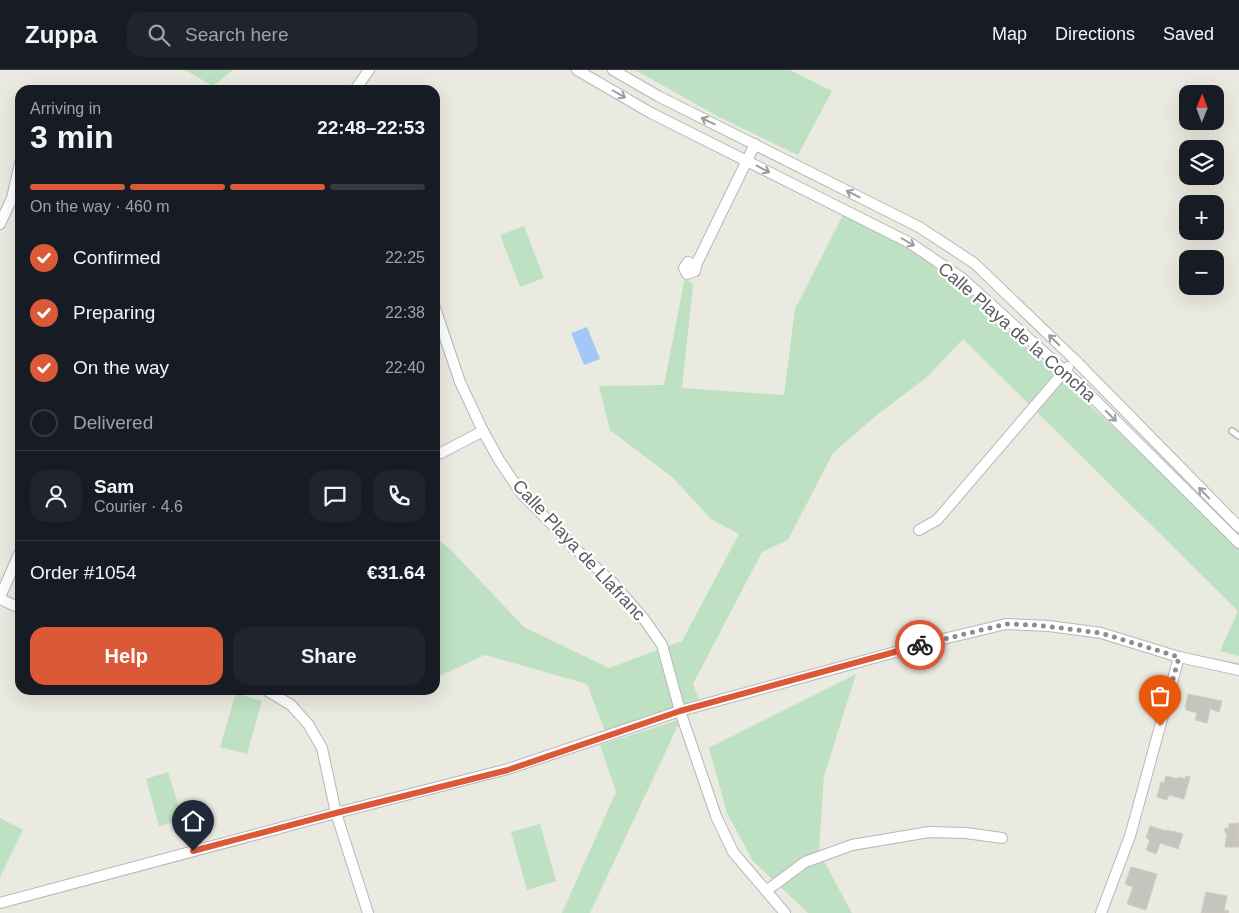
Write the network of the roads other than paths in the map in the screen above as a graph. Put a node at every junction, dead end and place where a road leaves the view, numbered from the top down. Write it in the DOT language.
graph roads {
  1 [pos="369,70"];
  2 [pos="576,70"];
  3 [pos="614,70"];
  4 [pos="358,85"];
  5 [pos="755,144"];
  6 [pos="748,161"];
  7 [pos="15,185"];
  8 [pos="0,224"];
  9 [pos="696,265"];
  10 [pos="440,323"];
  11 [pos="1074,360"];
  12 [pos="1065,371"];
  13 [pos="483,431"];
  14 [pos="1232,431"];
  15 [pos="1239,436"];
  16 [pos="440,453"];
  17 [pos="1239,527"];
  18 [pos="919,530"];
  19 [pos="1239,543"];
  20 [pos="15,564"];
  21 [pos="0,598"];
  22 [pos="15,606"];
  23 [pos="1179,657"];
  24 [pos="1239,670"];
  25 [pos="274,695"];
  26 [pos="680,711"];
  27 [pos="336,813"];
  28 [pos="1002,838"];
  29 [pos="766,891"];
  30 [pos="0,903"];
  31 [pos="368,913"];
  32 [pos="786,913"];
  33 [pos="1101,913"];
  1 -- 4 [label="street"];
  2 -- 6 [label="street, Calle Playa de la Concha, one-way"];
  5 -- 3 [label="street, Calle Playa de la Concha, one-way"];
  5 -- 6 [label="street"];
  11 -- 5 [label="street, Calle Playa de la Concha, one-way"];
  6 -- 9 [label="street"];
  6 -- 12 [label="street, Calle Playa de la Concha, one-way"];
  7 -- 8 [label="street"];
  10 -- 13 [label="street, Calle Playa de Llafranc"];
  11 -- 12 [label="street"];
  17 -- 11 [label="street, Calle Playa de la Concha, one-way"];
  12 -- 18 [label="street"];
  12 -- 19 [label="street, Calle Playa de la Concha, one-way"];
  13 -- 16 [label="street"];
  13 -- 26 [label="street, Calle Playa de Llafranc"];
  14 -- 15 [label="lane"];
  20 -- 21 [label="street"];
  21 -- 22 [label="street"];
  23 -- 24 [label="street"];
  23 -- 26 [label="street"];
  23 -- 33 [label="street"];
  25 -- 27 [label="street"];
  26 -- 27 [label="street"];
  26 -- 29 [label="street, Calle Playa de Llafranc"];
  27 -- 30 [label="street"];
  27 -- 31 [label="street"];
  28 -- 29 [label="street"];
  29 -- 32 [label="street, Calle Playa de Llafranc"];
}
